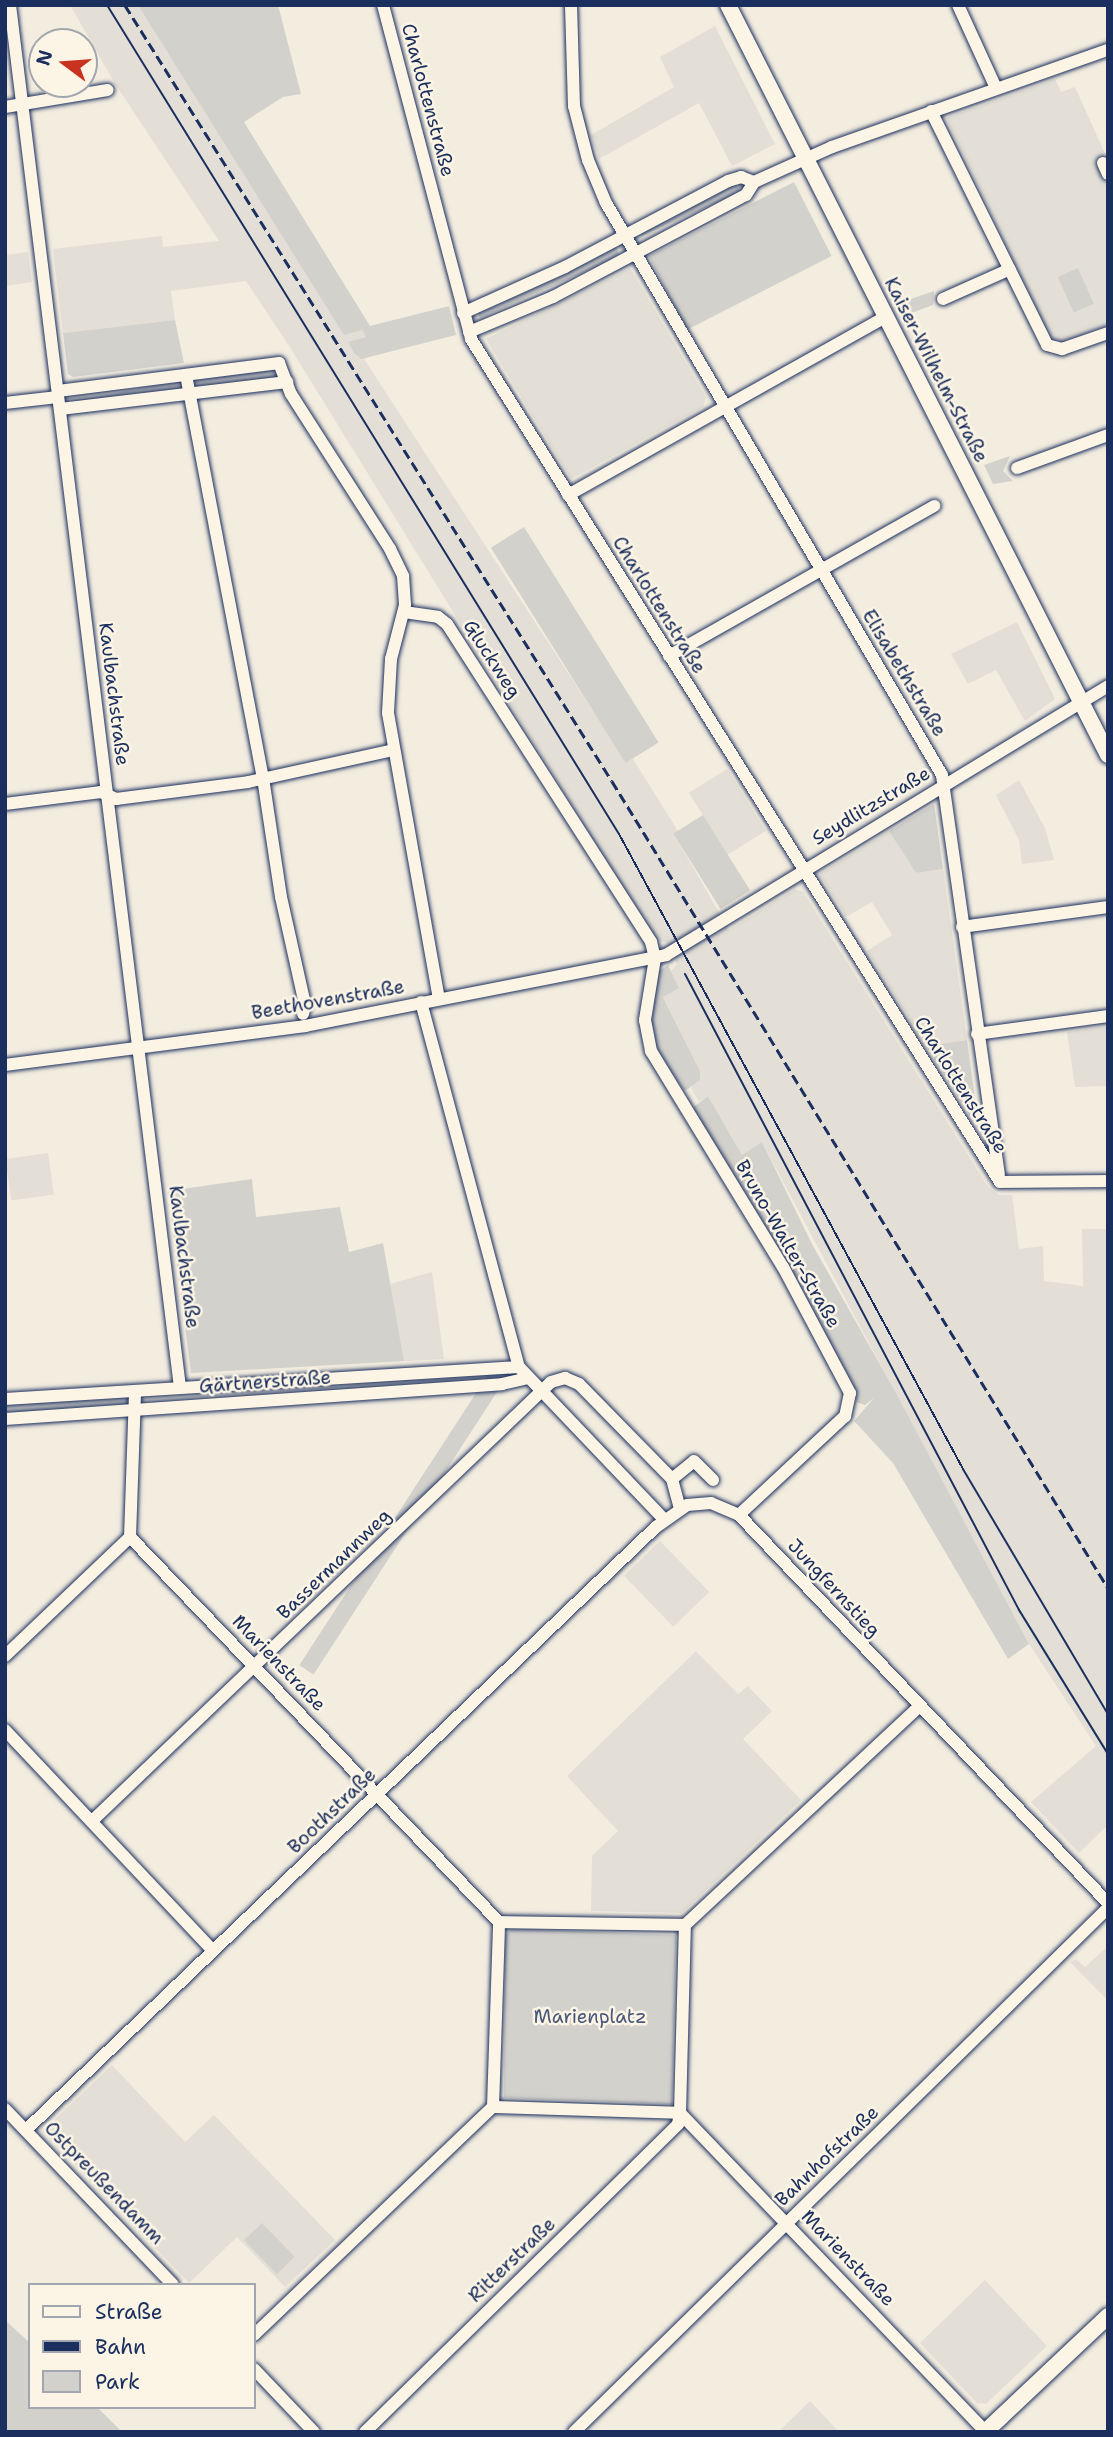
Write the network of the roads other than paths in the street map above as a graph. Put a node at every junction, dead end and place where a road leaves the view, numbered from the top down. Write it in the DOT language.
graph roads {
  1 [pos="10,5"];
  2 [pos="383,5"];
  3 [pos="571,5"];
  4 [pos="727,5"];
  5 [pos="958,5"];
  6 [pos="1108,50"];
  7 [pos="996,88"];
  8 [pos="108,90"];
  9 [pos="22,101"];
  10 [pos="5,107"];
  11 [pos="931,111"];
  12 [pos="806,160"];
  13 [pos="754,182"];
  14 [pos="624,235"];
  15 [pos="634,253"];
  16 [pos="1010,269"];
  17 [pos="943,299"];
  18 [pos="463,313"];
  19 [pos="885,317"];
  20 [pos="469,332"];
  21 [pos="1108,333"];
  22 [pos="186,375"];
  23 [pos="287,382"];
  24 [pos="189,394"];
  25 [pos="59,399"];
  26 [pos="5,404"];
  27 [pos="725,407"];
  28 [pos="1108,435"];
  29 [pos="1017,468"];
  30 [pos="568,495"];
  31 [pos="934,506"];
  32 [pos="821,571"];
  33 [pos="404,612"];
  34 [pos="669,656"];
  35 [pos="1108,686"];
  36 [pos="1080,701"];
  37 [pos="394,750"];
  38 [pos="1108,755"];
  39 [pos="260,779"];
  40 [pos="943,785"];
  41 [pos="107,795"];
  42 [pos="5,804"];
  43 [pos="803,870"];
  44 [pos="1108,906"];
  45 [pos="962,927"];
  46 [pos="654,958"];
  47 [pos="439,998"];
  48 [pos="421,1002"];
  49 [pos="1108,1016"];
  50 [pos="304,1020"];
  51 [pos="977,1034"];
  52 [pos="138,1048"];
  53 [pos="5,1065"];
  54 [pos="1108,1181"];
  55 [pos="1000,1182"];
  56 [pos="523,1372"];
  57 [pos="180,1388"];
  58 [pos="135,1391"];
  59 [pos="541,1392"];
  60 [pos="5,1399"];
  61 [pos="135,1411"];
  62 [pos="5,1419"];
  63 [pos="672,1479"];
  64 [pos="713,1480"];
  65 [pos="680,1508"];
  66 [pos="739,1515"];
  67 [pos="664,1519"];
  68 [pos="130,1537"];
  69 [pos="5,1656"];
  70 [pos="255,1666"];
  71 [pos="920,1706"];
  72 [pos="5,1730"];
  73 [pos="377,1794"];
  74 [pos="92,1821"];
  75 [pos="1107,1901"];
  76 [pos="499,1922"];
  77 [pos="685,1926"];
  78 [pos="213,1951"];
  79 [pos="493,2107"];
  80 [pos="5,2109"];
  81 [pos="680,2113"];
  82 [pos="26,2130"];
  83 [pos="787,2222"];
  84 [pos="171,2283"];
  85 [pos="1105,2324"];
  86 [pos="256,2333"];
  87 [pos="256,2371"];
  88 [pos="314,2432"];
  89 [pos="365,2432"];
  90 [pos="574,2432"];
  91 [pos="986,2432"];
  1 -- 9 [label="street, Kaulbachstraße"];
  2 -- 18 [label="street, Charlottenstraße"];
  3 -- 14 [label="street, Elisabethstraße"];
  4 -- 12 [label="main road, Kaiser-Wilhelm-Straße"];
  5 -- 7 [label="street"];
  6 -- 7 [label="street"];
  7 -- 11 [label="street"];
  8 -- 9 [label="street"];
  9 -- 10 [label="street"];
  9 -- 25 [label="street, Kaulbachstraße"];
  11 -- 12 [label="street"];
  11 -- 16 [label="street"];
  12 -- 13 [label="street"];
  12 -- 19 [label="main road, Kaiser-Wilhelm-Straße"];
  13 -- 14 [label="street"];
  13 -- 15 [label="street"];
  14 -- 15 [label="street, Elisabethstraße"];
  14 -- 18 [label="street"];
  15 -- 20 [label="street"];
  15 -- 27 [label="street, Elisabethstraße"];
  16 -- 17 [label="street"];
  16 -- 21 [label="street"];
  18 -- 20 [label="street, Charlottenstraße"];
  19 -- 27 [label="street"];
  19 -- 36 [label="main road, Kaiser-Wilhelm-Straße"];
  20 -- 30 [label="street, Charlottenstraße"];
  22 -- 23 [label="street"];
  22 -- 24 [label="street"];
  22 -- 25 [label="street"];
  23 -- 24 [label="street"];
  23 -- 33 [label="street"];
  24 -- 25 [label="street"];
  24 -- 39 [label="street"];
  25 -- 26 [label="street"];
  25 -- 41 [label="street, Kaulbachstraße"];
  27 -- 30 [label="street"];
  27 -- 32 [label="street, Elisabethstraße"];
  28 -- 29 [label="street"];
  30 -- 34 [label="street, Charlottenstraße"];
  31 -- 32 [label="street"];
  32 -- 34 [label="street"];
  32 -- 40 [label="street, Elisabethstraße"];
  33 -- 37 [label="street"];
  33 -- 46 [label="street, Gluckweg"];
  34 -- 43 [label="street, Charlottenstraße"];
  35 -- 36 [label="street, Seydlitzstraße"];
  36 -- 38 [label="main road, Kaiser-Wilhelm-Straße"];
  36 -- 40 [label="street, Seydlitzstraße"];
  37 -- 39 [label="street"];
  37 -- 47 [label="street"];
  39 -- 41 [label="street"];
  39 -- 50 [label="street"];
  40 -- 43 [label="street, Seydlitzstraße"];
  40 -- 45 [label="street, Elisabethstraße"];
  41 -- 42 [label="street"];
  41 -- 52 [label="street, Kaulbachstraße"];
  43 -- 46 [label="street, Seydlitzstraße"];
  43 -- 55 [label="street, Charlottenstraße"];
  44 -- 45 [label="street"];
  45 -- 51 [label="street, Elisabethstraße"];
  46 -- 47 [label="street, Beethovenstraße"];
  46 -- 66 [label="street, Bruno-Walter-Straße"];
  47 -- 48 [label="street, Beethovenstraße"];
  48 -- 50 [label="street, Beethovenstraße"];
  48 -- 56 [label="street"];
  49 -- 51 [label="street"];
  50 -- 52 [label="street, Beethovenstraße"];
  51 -- 55 [label="street, Elisabethstraße"];
  52 -- 53 [label="street, Beethovenstraße"];
  52 -- 57 [label="street, Kaulbachstraße"];
  54 -- 55 [label="street"];
  56 -- 57 [label="street, Gärtnerstraße"];
  56 -- 59 [label="street"];
  56 -- 61 [label="street, Gärtnerstraße"];
  57 -- 58 [label="street, Gärtnerstraße"];
  58 -- 60 [label="street, Gärtnerstraße"];
  58 -- 61 [label="street"];
  59 -- 63 [label="street"];
  59 -- 67 [label="street"];
  59 -- 70 [label="street, Bassermannweg"];
  61 -- 62 [label="street, Gärtnerstraße"];
  61 -- 68 [label="street"];
  63 -- 64 [label="street"];
  63 -- 65 [label="street"];
  65 -- 66 [label="street, Jungfernstieg"];
  65 -- 67 [label="street, Jungfernstieg"];
  66 -- 71 [label="street, Jungfernstieg"];
  67 -- 73 [label="street, Boothstraße"];
  68 -- 69 [label="street"];
  68 -- 70 [label="street, Marienstraße"];
  70 -- 73 [label="street, Marienstraße"];
  70 -- 74 [label="street, Bassermannweg"];
  71 -- 75 [label="street, Jungfernstieg"];
  71 -- 77 [label="street"];
  72 -- 74 [label="street"];
  73 -- 76 [label="street, Marienstraße"];
  73 -- 78 [label="street, Boothstraße"];
  74 -- 78 [label="street"];
  75 -- 83 [label="street, Bahnhofstraße"];
  76 -- 77 [label="street"];
  76 -- 79 [label="street"];
  77 -- 81 [label="street"];
  78 -- 82 [label="street, Boothstraße"];
  79 -- 81 [label="street"];
  79 -- 86 [label="street"];
  80 -- 82 [label="street, Ostpreußendamm"];
  81 -- 83 [label="street, Marienstraße"];
  81 -- 89 [label="street, Ritterstraße"];
  82 -- 84 [label="street, Ostpreußendamm"];
  83 -- 90 [label="street, Bahnhofstraße"];
  83 -- 91 [label="street, Marienstraße"];
  85 -- 91 [label="main road"];
  87 -- 88 [label="street"];
}
